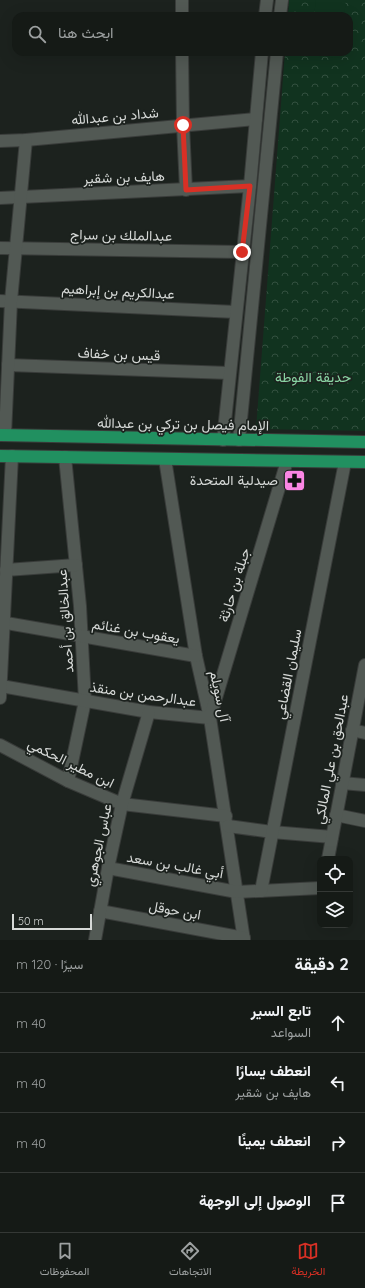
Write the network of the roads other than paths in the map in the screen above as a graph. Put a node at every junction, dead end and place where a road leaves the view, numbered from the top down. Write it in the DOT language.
graph roads {
  1 [pos="182,0"];
  2 [pos="267,0"];
  3 [pos="282,0"];
  4 [pos="182,12"];
  5 [pos="266,12"];
  6 [pos="280,12"];
  7 [pos="182,56"];
  8 [pos="262,56"];
  9 [pos="277,56"];
  10 [pos="256,120"];
  11 [pos="183,125"];
  12 [pos="26,140"];
  13 [pos="0,141"];
  14 [pos="250,186"];
  15 [pos="186,190"];
  16 [pos="21,196"];
  17 [pos="0,198"];
  18 [pos="248,201"];
  19 [pos="262,204"];
  20 [pos="244,228"];
  21 [pos="259,234"];
  22 [pos="0,248"];
  23 [pos="16,248"];
  24 [pos="242,252"];
  25 [pos="5,301"];
  26 [pos="236,312"];
  27 [pos="8,365"];
  28 [pos="229,373"];
  29 [pos="2,435"];
  30 [pos="223,440"];
  31 [pos="239,440"];
  32 [pos="365,442"];
  33 [pos="6,456"];
  34 [pos="65,457"];
  35 [pos="165,459"];
  36 [pos="287,461"];
  37 [pos="344,462"];
  38 [pos="365,462"];
  39 [pos="76,565"];
  40 [pos="6,570"];
  41 [pos="3,585"];
  42 [pos="2,622"];
  43 [pos="80,636"];
  44 [pos="1,656"];
  45 [pos="196,656"];
  46 [pos="365,665"];
  47 [pos="0,692"];
  48 [pos="85,701"];
  49 [pos="149,712"];
  50 [pos="210,718"];
  51 [pos="352,730"];
  52 [pos="365,733"];
  53 [pos="0,745"];
  54 [pos="68,781"];
  55 [pos="342,783"];
  56 [pos="365,786"];
  57 [pos="122,804"];
  58 [pos="336,815"];
  59 [pos="227,821"];
  60 [pos="365,821"];
  61 [pos="272,832"];
  62 [pos="332,837"];
  63 [pos="329,856"];
  64 [pos="108,868"];
  65 [pos="317,888"];
  66 [pos="261,891"];
  67 [pos="237,892"];
  68 [pos="100,912"];
  69 [pos="244,939"];
  70 [pos="95,940"];
  1 -- 4 [label="street"];
  2 -- 5 [label="street"];
  3 -- 6 [label="street"];
  7 -- 11 [label="street"];
  8 -- 10 [label="street"];
  9 -- 19 [label="street"];
  10 -- 11 [label="street, شداد بن عبدالله"];
  10 -- 14 [label="street"];
  11 -- 12 [label="street, شداد بن عبدالله"];
  11 -- 15 [label="street"];
  12 -- 13 [label="street, شداد بن عبدالله"];
  12 -- 16 [label="street"];
  14 -- 15 [label="street, هايف بن شقير"];
  14 -- 18 [label="street"];
  15 -- 16 [label="street, هايف بن شقير"];
  16 -- 17 [label="street, هايف بن شقير"];
  16 -- 23 [label="street"];
  18 -- 19 [label="street"];
  18 -- 20 [label="street"];
  19 -- 21 [label="street"];
  20 -- 21 [label="street"];
  20 -- 24 [label="street"];
  21 -- 31 [label="street"];
  22 -- 23 [label="street, عبدالملك بن سراج"];
  23 -- 24 [label="street, عبدالملك بن سراج"];
  23 -- 25 [label="street"];
  24 -- 26 [label="street"];
  25 -- 26 [label="street, عبدالكريم بن إبراهيم"];
  25 -- 27 [label="street"];
  26 -- 28 [label="street"];
  27 -- 28 [label="street, قيس بن خفاف"];
  27 -- 29 [label="street"];
  28 -- 30 [label="street"];
  29 -- 30 [label="main road, الإمام فيصل بن تركي بن عبدالله"];
  30 -- 31 [label="main road, الإمام فيصل بن تركي بن عبدالله"];
  31 -- 32 [label="main road, الإمام فيصل بن تركي بن عبدالله"];
  33 -- 34 [label="main road"];
  33 -- 40 [label="street"];
  34 -- 35 [label="main road"];
  34 -- 39 [label="street, عبدالخالق بن أحمد"];
  35 -- 36 [label="main road"];
  35 -- 45 [label="street, آل سويلم"];
  36 -- 37 [label="main road"];
  36 -- 50 [label="street, جبلة بن حارثة"];
  37 -- 38 [label="main road"];
  37 -- 61 [label="street, سليمان القضاعي"];
  39 -- 40 [label="street"];
  39 -- 43 [label="street, عبدالخالق بن أحمد"];
  40 -- 41 [label="street"];
  41 -- 42 [label="street"];
  42 -- 43 [label="street, يعقوب بن غنائم"];
  42 -- 44 [label="street"];
  43 -- 45 [label="street, يعقوب بن غنائم"];
  43 -- 48 [label="street, عبدالخالق بن أحمد"];
  44 -- 47 [label="street"];
  45 -- 50 [label="street, آل سويلم"];
  46 -- 51 [label="street, عبدالحق بن علي المالكي"];
  47 -- 48 [label="street, عبدالرحمن بن منقذ"];
  48 -- 49 [label="street, عبدالرحمن بن منقذ"];
  48 -- 54 [label="street, عبدالخالق بن أحمد"];
  49 -- 50 [label="street, عبدالرحمن بن منقذ"];
  49 -- 57 [label="street, عباس الجوهري"];
  50 -- 59 [label="street, آل سويلم"];
  51 -- 52 [label="street"];
  51 -- 55 [label="street, عبدالحق بن علي المالكي"];
  53 -- 54 [label="street, ابن مطير الحكمي"];
  54 -- 57 [label="street, ابن مطير الحكمي"];
  55 -- 56 [label="street"];
  55 -- 58 [label="street, عبدالحق بن علي المالكي"];
  57 -- 59 [label="street, ابن مطير الحكمي"];
  57 -- 64 [label="street, عباس الجوهري"];
  58 -- 60 [label="street"];
  58 -- 62 [label="street, عبدالحق بن علي المالكي"];
  59 -- 61 [label="street, ابن مطير الحكمي"];
  59 -- 67 [label="street, آل سويلم"];
  61 -- 62 [label="street, ابن مطير الحكمي"];
  61 -- 66 [label="street, سليمان القضاعي"];
  62 -- 63 [label="street, عبدالحق بن علي المالكي"];
  64 -- 67 [label="street, أبي غالب بن سعد"];
  64 -- 68 [label="street, عباس الجوهري"];
  65 -- 66 [label="street"];
  66 -- 67 [label="street"];
  67 -- 69 [label="street, آل سويلم"];
  68 -- 69 [label="street, ابن حوقل"];
  68 -- 70 [label="street, عباس الجوهري"];
}
